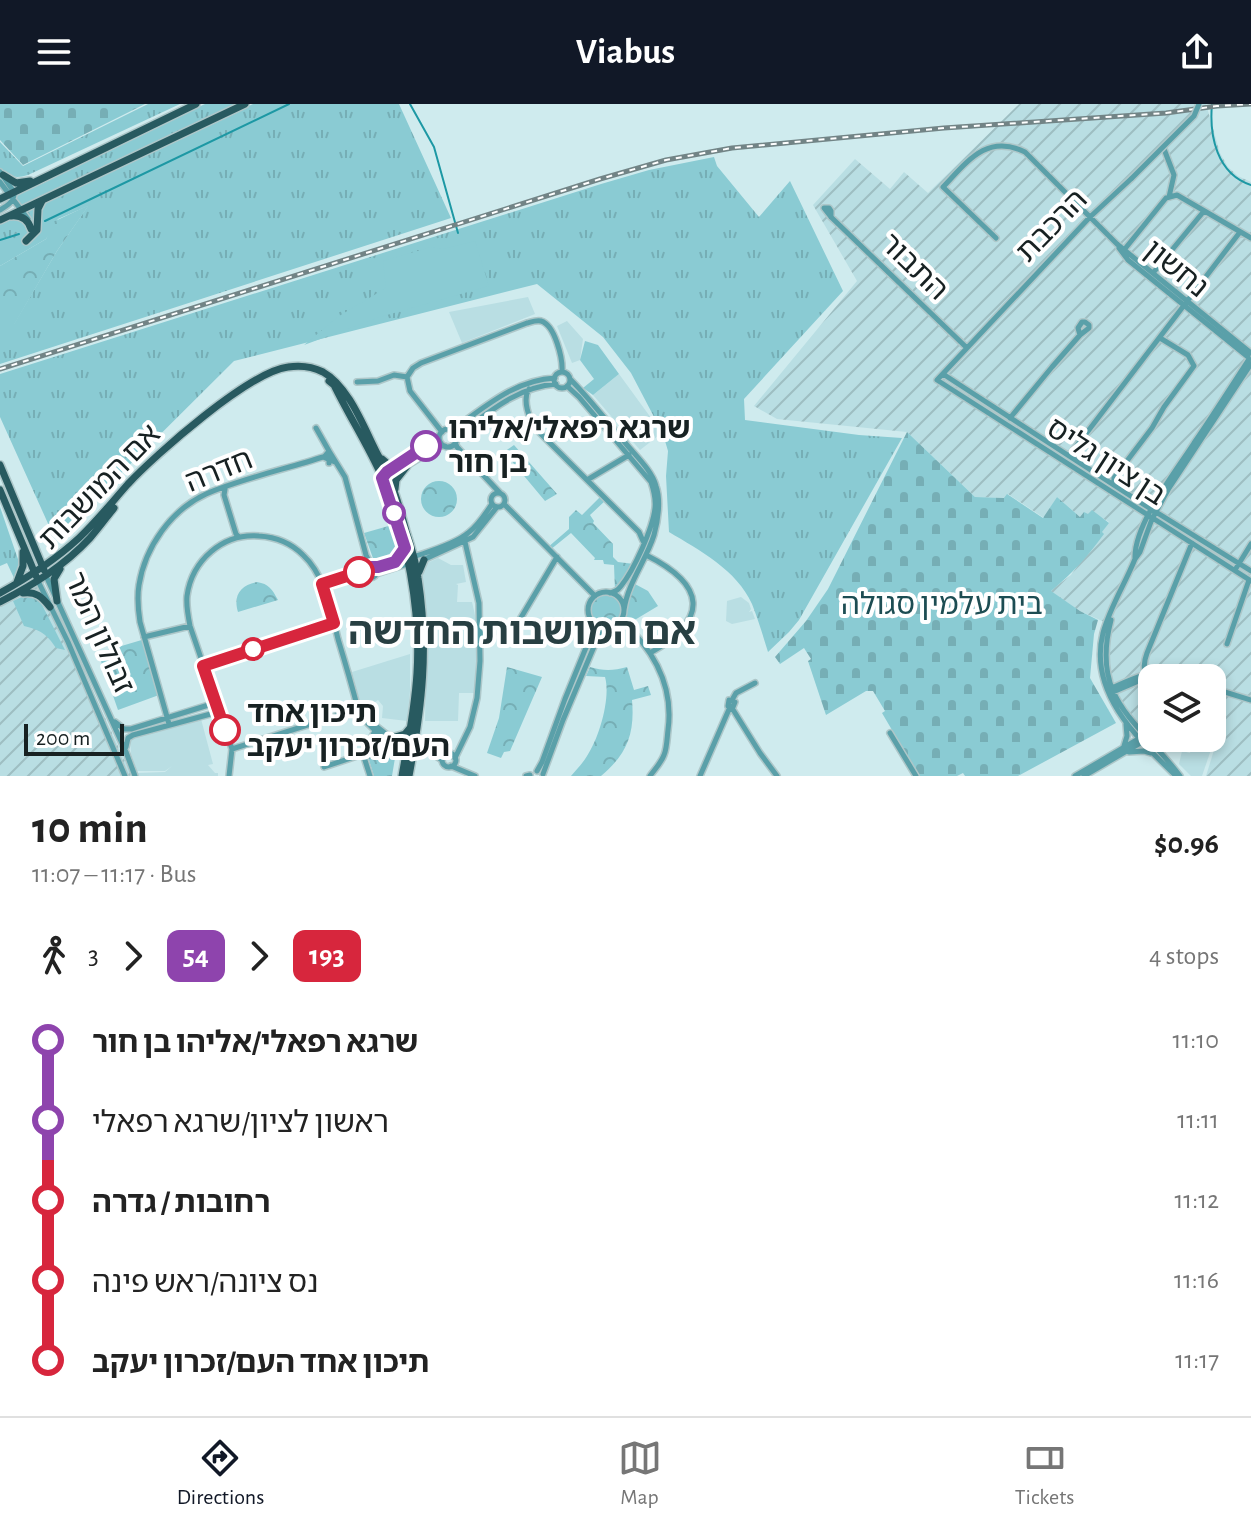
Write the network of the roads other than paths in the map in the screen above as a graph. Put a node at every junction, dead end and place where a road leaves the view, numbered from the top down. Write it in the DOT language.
graph roads {
  1 [pos="196,104"];
  2 [pos="245,104"];
  3 [pos="1199,104"];
  4 [pos="1164,149"];
  5 [pos="1,176"];
  6 [pos="43,177"];
  7 [pos="12,195"];
  8 [pos="49,196"];
  9 [pos="1169,197"];
  10 [pos="0,199"];
  11 [pos="20,210"];
  12 [pos="1204,211"];
  13 [pos="2,216"];
  14 [pos="831,217"];
  15 [pos="1090,217"];
  16 [pos="31,229"];
  17 [pos="1240,232"];
  18 [pos="996,238"];
  19 [pos="1251,238"];
  20 [pos="26,241"];
  21 [pos="1117,244"];
  22 [pos="1124,250"];
  23 [pos="1153,273"];
  24 [pos="1186,302"];
  25 [pos="1080,335"];
  26 [pos="1160,338"];
  27 [pos="967,348"];
  28 [pos="1250,358"];
  29 [pos="562,372"];
  30 [pos="270,374"];
  31 [pos="943,374"];
  32 [pos="407,377"];
  33 [pos="570,379"];
  34 [pos="937,380"];
  35 [pos="555,381"];
  36 [pos="357,382"];
  37 [pos="567,386"];
  38 [pos="529,389"];
  39 [pos="515,395"];
  40 [pos="526,400"];
  41 [pos="1010,418"];
  42 [pos="316,428"];
  43 [pos="440,434"];
  44 [pos="452,440"];
  45 [pos="629,455"];
  46 [pos="379,456"];
  47 [pos="1069,456"];
  48 [pos="329,458"];
  49 [pos="0,465"];
  50 [pos="398,465"];
  51 [pos="407,466"];
  52 [pos="387,476"];
  53 [pos="587,480"];
  54 [pos="1115,486"];
  55 [pos="0,490"];
  56 [pos="225,491"];
  57 [pos="395,491"];
  58 [pos="498,493"];
  59 [pos="504,504"];
  60 [pos="494,506"];
  61 [pos="1154,508"];
  62 [pos="1150,518"];
  63 [pos="1164,525"];
  64 [pos="639,532"];
  65 [pos="649,532"];
  66 [pos="1146,535"];
  67 [pos="236,536"];
  68 [pos="465,542"];
  69 [pos="1192,543"];
  70 [pos="1251,544"];
  71 [pos="643,545"];
  72 [pos="23,550"];
  73 [pos="37,551"];
  74 [pos="60,554"];
  75 [pos="643,554"];
  76 [pos="410,556"];
  77 [pos="71,557"];
  78 [pos="424,557"];
  79 [pos="557,557"];
  80 [pos="1135,559"];
  81 [pos="396,564"];
  82 [pos="1239,564"];
  83 [pos="371,570"];
  84 [pos="1235,570"];
  85 [pos="1251,571"];
  86 [pos="45,572"];
  87 [pos="317,574"];
  88 [pos="415,576"];
  89 [pos="36,577"];
  90 [pos="334,580"];
  91 [pos="1250,580"];
  92 [pos="16,583"];
  93 [pos="322,584"];
  94 [pos="0,593"];
  95 [pos="17,593"];
  96 [pos="610,593"];
  97 [pos="595,596"];
  98 [pos="327,598"];
  99 [pos="0,602"];
  100 [pos="54,604"];
  101 [pos="1115,604"];
  102 [pos="624,610"];
  103 [pos="621,620"];
  104 [pos="334,623"];
  105 [pos="594,623"];
  106 [pos="190,626"];
  107 [pos="607,628"];
  108 [pos="480,634"];
  109 [pos="144,637"];
  110 [pos="1227,644"];
  111 [pos="650,653"];
  112 [pos="1144,664"];
  113 [pos="203,666"];
  114 [pos="1108,675"];
  115 [pos="1138,677"];
  116 [pos="1138,678"];
  117 [pos="1125,682"];
  118 [pos="755,683"];
  119 [pos="1111,691"];
  120 [pos="1226,691"];
  121 [pos="1251,700"];
  122 [pos="215,703"];
  123 [pos="731,708"];
  124 [pos="358,709"];
  125 [pos="218,712"];
  126 [pos="110,715"];
  127 [pos="168,721"];
  128 [pos="1126,723"];
  129 [pos="414,729"];
  130 [pos="376,730"];
  131 [pos="890,733"];
  132 [pos="1138,733"];
  133 [pos="1138,735"];
  134 [pos="396,739"];
  135 [pos="1138,742"];
  136 [pos="411,743"];
  137 [pos="426,747"];
  138 [pos="232,749"];
  139 [pos="1123,751"];
  140 [pos="126,752"];
  141 [pos="1157,752"];
  142 [pos="363,754"];
  143 [pos="1154,754"];
  144 [pos="409,757"];
  145 [pos="449,759"];
  146 [pos="324,767"];
  147 [pos="541,774"];
  148 [pos="125,776"];
  149 [pos="135,776"];
  150 [pos="229,776"];
  151 [pos="370,776"];
  152 [pos="402,776"];
  153 [pos="409,776"];
  154 [pos="473,776"];
  155 [pos="528,776"];
  156 [pos="650,776"];
  157 [pos="700,776"];
  158 [pos="777,776"];
  159 [pos="916,776"];
  160 [pos="1075,776"];
  161 [pos="1084,776"];
  162 [pos="1178,776"];
  1 -- 6 [label="main road"];
  2 -- 8 [label="main road"];
  3 -- 15 [label="street, הרכבת, bridge"];
  4 -- 9 [label="street"];
  5 -- 6 [label="main road"];
  5 -- 7 [label="street"];
  6 -- 7 [label="main road"];
  7 -- 10 [label="main road"];
  7 -- 11 [label="street"];
  7 -- 13 [label="street"];
  8 -- 11 [label="main road"];
  8 -- 20 [label="main road"];
  9 -- 12 [label="street"];
  9 -- 22 [label="street"];
  11 -- 13 [label="main road"];
  11 -- 16 [label="street"];
  12 -- 17 [label="street"];
  12 -- 23 [label="street"];
  13 -- 16 [label="main road"];
  14 -- 27 [label="street, התבור"];
  15 -- 18 [label="street, נחשון"];
  15 -- 21 [label="street, נחשון"];
  15 -- 27 [label="street, הרכבת"];
  16 -- 20 [label="street"];
  17 -- 19 [label="street"];
  17 -- 24 [label="street"];
  21 -- 22 [label="street, נחשון"];
  21 -- 24 [label="street, נחשון"];
  22 -- 23 [label="street, נחשון"];
  23 -- 24 [label="street, נחשון"];
  24 -- 26 [label="street"];
  24 -- 28 [label="street, נחשון"];
  25 -- 41 [label="street"];
  26 -- 47 [label="street"];
  26 -- 54 [label="street"];
  27 -- 31 [label="street, הרכבת"];
  28 -- 61 [label="street"];
  29 -- 32 [label="street"];
  29 -- 33 [label="street"];
  29 -- 35 [label="street"];
  30 -- 46 [label="main road"];
  30 -- 52 [label="main road"];
  30 -- 74 [label="main road, אם המושבות"];
  30 -- 77 [label="main road, אם המושבות"];
  31 -- 34 [label="street, הרכבת"];
  31 -- 41 [label="street, בן ציון גליס"];
  32 -- 36 [label="street"];
  32 -- 43 [label="street"];
  33 -- 37 [label="street"];
  33 -- 75 [label="street"];
  34 -- 62 [label="street, בן ציון גליס"];
  35 -- 37 [label="street"];
  35 -- 38 [label="street"];
  35 -- 44 [label="street"];
  37 -- 45 [label="street"];
  38 -- 39 [label="street"];
  38 -- 40 [label="street"];
  39 -- 40 [label="street"];
  39 -- 44 [label="street"];
  40 -- 53 [label="street"];
  41 -- 47 [label="street, בן ציון גליס"];
  42 -- 48 [label="street"];
  43 -- 44 [label="street"];
  43 -- 44 [label="street"];
  43 -- 50 [label="street"];
  44 -- 51 [label="street"];
  44 -- 58 [label="street"];
  45 -- 53 [label="street"];
  45 -- 65 [label="street"];
  46 -- 50 [label="main road"];
  46 -- 52 [label="main road"];
  47 -- 54 [label="street, בן ציון גליס"];
  48 -- 56 [label="street, חדרה"];
  48 -- 83 [label="street"];
  49 -- 73 [label="main road, זבולון המר"];
  50 -- 52 [label="street"];
  51 -- 52 [label="street"];
  51 -- 57 [label="main road"];
  52 -- 57 [label="main road"];
  52 -- 76 [label="main road"];
  53 -- 64 [label="street"];
  54 -- 61 [label="street, בן ציון גליס"];
  55 -- 72 [label="main road, זבולון המר"];
  56 -- 67 [label="street"];
  56 -- 109 [label="street, חדרה"];
  57 -- 76 [label="main road"];
  58 -- 59 [label="street"];
  58 -- 60 [label="street"];
  59 -- 60 [label="street"];
  59 -- 79 [label="street"];
  60 -- 68 [label="street"];
  60 -- 78 [label="street"];
  61 -- 62 [label="street"];
  61 -- 82 [label="street, בן ציון גליס"];
  62 -- 63 [label="street, בן ציון גליס"];
  62 -- 66 [label="street"];
  62 -- 80 [label="street"];
  63 -- 66 [label="street"];
  63 -- 69 [label="street, בן ציון גליס"];
  64 -- 65 [label="street"];
  64 -- 71 [label="street"];
  65 -- 71 [label="street"];
  66 -- 80 [label="street"];
  67 -- 87 [label="street"];
  67 -- 106 [label="street"];
  68 -- 78 [label="street"];
  68 -- 108 [label="street"];
  69 -- 84 [label="street, בן ציון גליס"];
  69 -- 112 [label="street"];
  70 -- 82 [label="street"];
  71 -- 75 [label="street"];
  72 -- 89 [label="main road, זבולון המר"];
  72 -- 92 [label="main road"];
  73 -- 74 [label="main road"];
  73 -- 86 [label="main road, זבולון המר"];
  74 -- 86 [label="main road, אם המושבות"];
  75 -- 96 [label="street"];
  75 -- 102 [label="street"];
  75 -- 111 [label="street"];
  76 -- 78 [label="main road"];
  76 -- 78 [label="street"];
  76 -- 81 [label="main road"];
  76 -- 81 [label="street"];
  76 -- 88 [label="main road"];
  77 -- 86 [label="main road, אם המושבות"];
  77 -- 100 [label="main road"];
  78 -- 88 [label="main road"];
  79 -- 97 [label="street"];
  79 -- 108 [label="street"];
  80 -- 101 [label="street"];
  81 -- 83 [label="street"];
  81 -- 88 [label="main road"];
  82 -- 84 [label="street"];
  82 -- 85 [label="street, בן ציון גליס"];
  83 -- 90 [label="street"];
  83 -- 98 [label="street"];
  84 -- 91 [label="street, בן ציון גליס"];
  86 -- 89 [label="main road, אם המושבות"];
  86 -- 100 [label="street, זבולון המר"];
  87 -- 90 [label="street"];
  87 -- 93 [label="street"];
  88 -- 129 [label="main road"];
  89 -- 92 [label="main road, אם המושבות"];
  89 -- 95 [label="main road, אם המושבות"];
  89 -- 100 [label="street, זבולון המר"];
  90 -- 93 [label="street"];
  91 -- 110 [label="street"];
  92 -- 94 [label="main road, אם המושבות"];
  93 -- 98 [label="street"];
  95 -- 99 [label="main road, אם המושבות"];
  95 -- 100 [label="main road"];
  96 -- 97 [label="street"];
  96 -- 102 [label="street"];
  97 -- 105 [label="street"];
  98 -- 104 [label="street"];
  100 -- 126 [label="street, זבולון המר"];
  100 -- 148 [label="street, זבולון המר"];
  101 -- 114 [label="street"];
  101 -- 119 [label="street"];
  102 -- 103 [label="street"];
  103 -- 107 [label="street"];
  103 -- 111 [label="street"];
  104 -- 113 [label="street"];
  104 -- 124 [label="street"];
  105 -- 107 [label="street"];
  105 -- 147 [label="street"];
  106 -- 109 [label="street"];
  106 -- 113 [label="street"];
  107 -- 147 [label="street"];
  108 -- 145 [label="street"];
  109 -- 127 [label="street, חדרה"];
  111 -- 156 [label="street"];
  113 -- 122 [label="street"];
  114 -- 117 [label="street"];
  114 -- 119 [label="street"];
  115 -- 117 [label="street"];
  116 -- 119 [label="street"];
  117 -- 119 [label="street"];
  118 -- 123 [label="street"];
  119 -- 128 [label="street"];
  119 -- 132 [label="street"];
  120 -- 121 [label="street"];
  122 -- 125 [label="street"];
  122 -- 127 [label="street"];
  123 -- 157 [label="street"];
  123 -- 158 [label="street"];
  124 -- 130 [label="street"];
  124 -- 138 [label="street"];
  125 -- 127 [label="street"];
  125 -- 138 [label="street"];
  126 -- 127 [label="street"];
  126 -- 140 [label="street, זבולון המר"];
  127 -- 140 [label="street"];
  128 -- 133 [label="street"];
  128 -- 139 [label="street"];
  129 -- 134 [label="main road"];
  129 -- 136 [label="main road"];
  129 -- 137 [label="main road"];
  130 -- 134 [label="street"];
  130 -- 142 [label="street"];
  131 -- 159 [label="street"];
  134 -- 136 [label="street"];
  134 -- 144 [label="main road"];
  135 -- 139 [label="street"];
  136 -- 137 [label="street"];
  136 -- 144 [label="main road"];
  137 -- 144 [label="main road"];
  137 -- 145 [label="street"];
  138 -- 150 [label="street"];
  139 -- 143 [label="street"];
  139 -- 160 [label="street"];
  139 -- 161 [label="street"];
  140 -- 149 [label="street, זבולון המר"];
  141 -- 162 [label="street"];
  142 -- 146 [label="street"];
  142 -- 151 [label="street"];
  143 -- 162 [label="street"];
  144 -- 152 [label="main road"];
  144 -- 153 [label="main road"];
  145 -- 154 [label="street"];
  147 -- 155 [label="street"];
}
